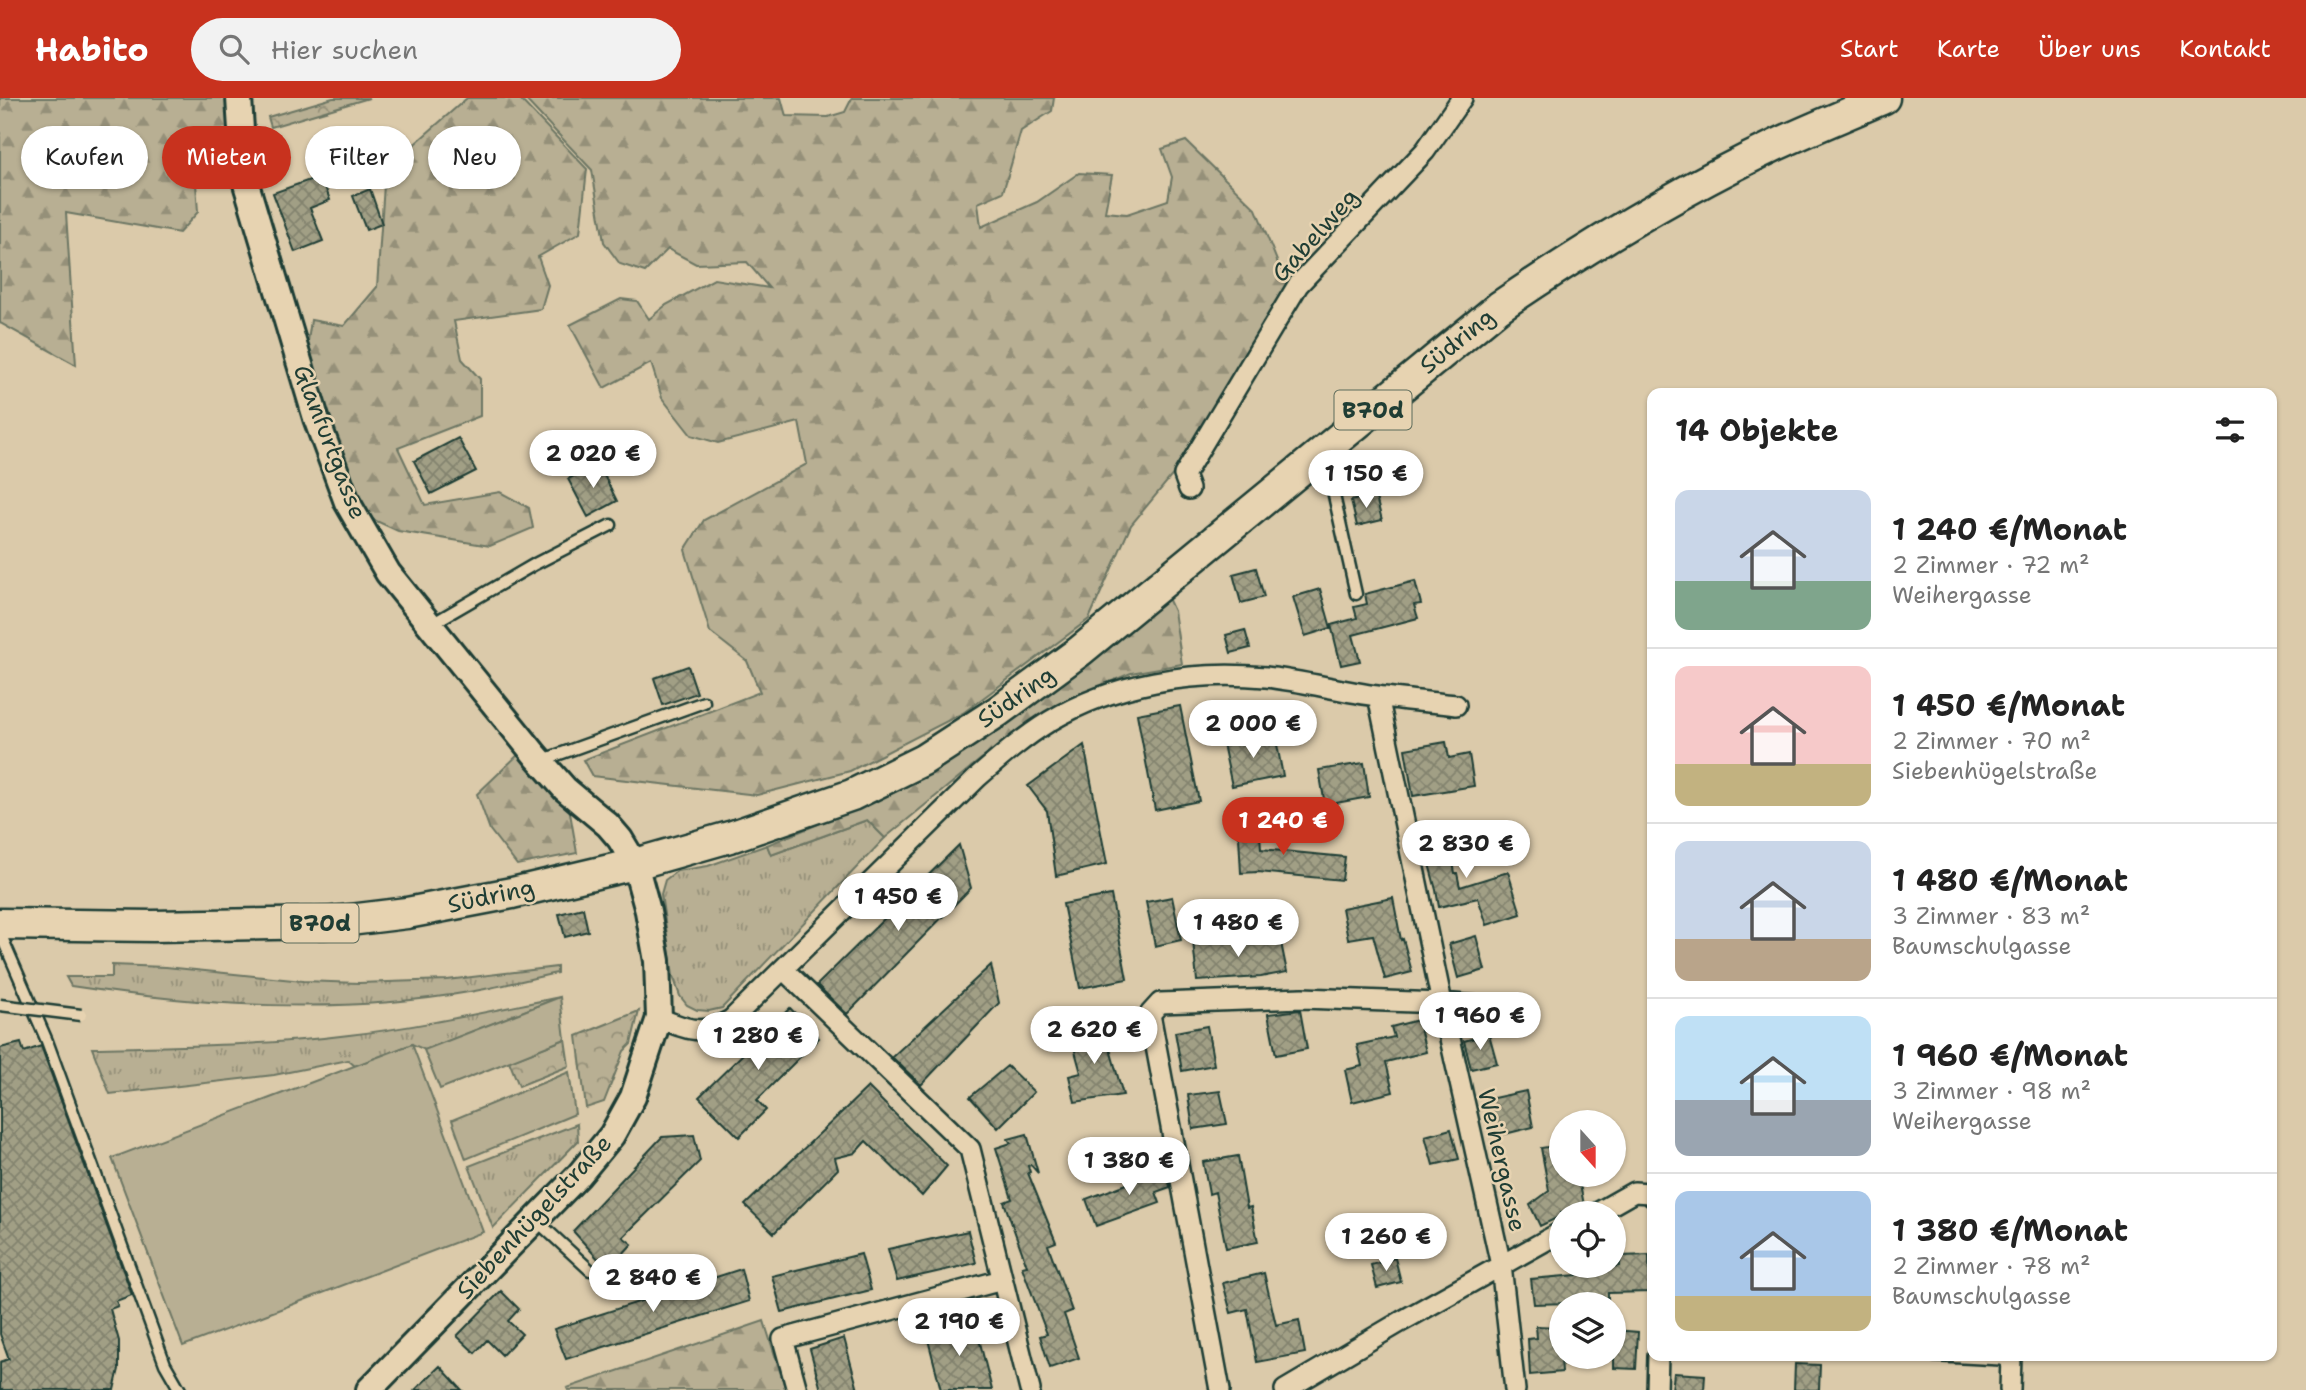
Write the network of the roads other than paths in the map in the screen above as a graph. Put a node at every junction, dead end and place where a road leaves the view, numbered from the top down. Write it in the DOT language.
graph roads {
  1 [pos="239,98"];
  2 [pos="1462,98"];
  3 [pos="1884,98"];
  4 [pos="1314,457"];
  5 [pos="1189,489"];
  6 [pos="611,525"];
  7 [pos="1356,594"];
  8 [pos="430,625"];
  9 [pos="1378,696"];
  10 [pos="704,702"];
  11 [pos="1456,705"];
  12 [pos="540,761"];
  13 [pos="635,864"];
  14 [pos="0,924"];
  15 [pos="0,933"];
  16 [pos="783,969"];
  17 [pos="1442,1003"];
  18 [pos="0,1005"];
  19 [pos="1511,1009"];
  20 [pos="81,1015"];
  21 [pos="659,1018"];
  22 [pos="1647,1193"];
  23 [pos="1618,1201"];
  24 [pos="535,1219"];
  25 [pos="1549,1238"];
  26 [pos="1500,1265"];
  27 [pos="590,1270"];
  28 [pos="1002,1280"];
  29 [pos="1658,1361"];
  30 [pos="2010,1361"];
  31 [pos="180,1390"];
  32 [pos="371,1390"];
  33 [pos="797,1390"];
  34 [pos="1030,1390"];
  35 [pos="1220,1390"];
  36 [pos="1285,1390"];
  37 [pos="1515,1390"];
  38 [pos="1657,1390"];
  39 [pos="2010,1390"];
  1 -- 8 [label="street, Glanfurtgasse"];
  2 -- 5 [label="street, Gabelweg"];
  3 -- 4 [label="main road, Südring / B70d"];
  4 -- 7 [label="lane"];
  4 -- 13 [label="main road, Südring / B70d"];
  6 -- 8 [label="lane"];
  8 -- 12 [label="street, Glanfurtgasse"];
  9 -- 11 [label="street"];
  9 -- 16 [label="street"];
  9 -- 17 [label="street, Weihergasse"];
  10 -- 12 [label="lane"];
  12 -- 13 [label="street, Glanfurtgasse"];
  13 -- 14 [label="main road, Südring / B70d"];
  13 -- 21 [label="street, Siebenhügelstraße"];
  15 -- 31 [label="lane"];
  16 -- 21 [label="street"];
  16 -- 28 [label="street"];
  17 -- 19 [label="street"];
  17 -- 26 [label="street, Weihergasse"];
  17 -- 35 [label="street"];
  18 -- 20 [label="lane, bridge"];
  21 -- 24 [label="street, Siebenhügelstraße"];
  22 -- 23 [label="street"];
  24 -- 27 [label="lane"];
  24 -- 32 [label="street, Siebenhügelstraße"];
  25 -- 26 [label="street"];
  26 -- 36 [label="street"];
  26 -- 37 [label="street, Weihergasse"];
  28 -- 33 [label="street"];
  28 -- 34 [label="street"];
  29 -- 38 [label="street"];
  30 -- 39 [label="street"];
}
